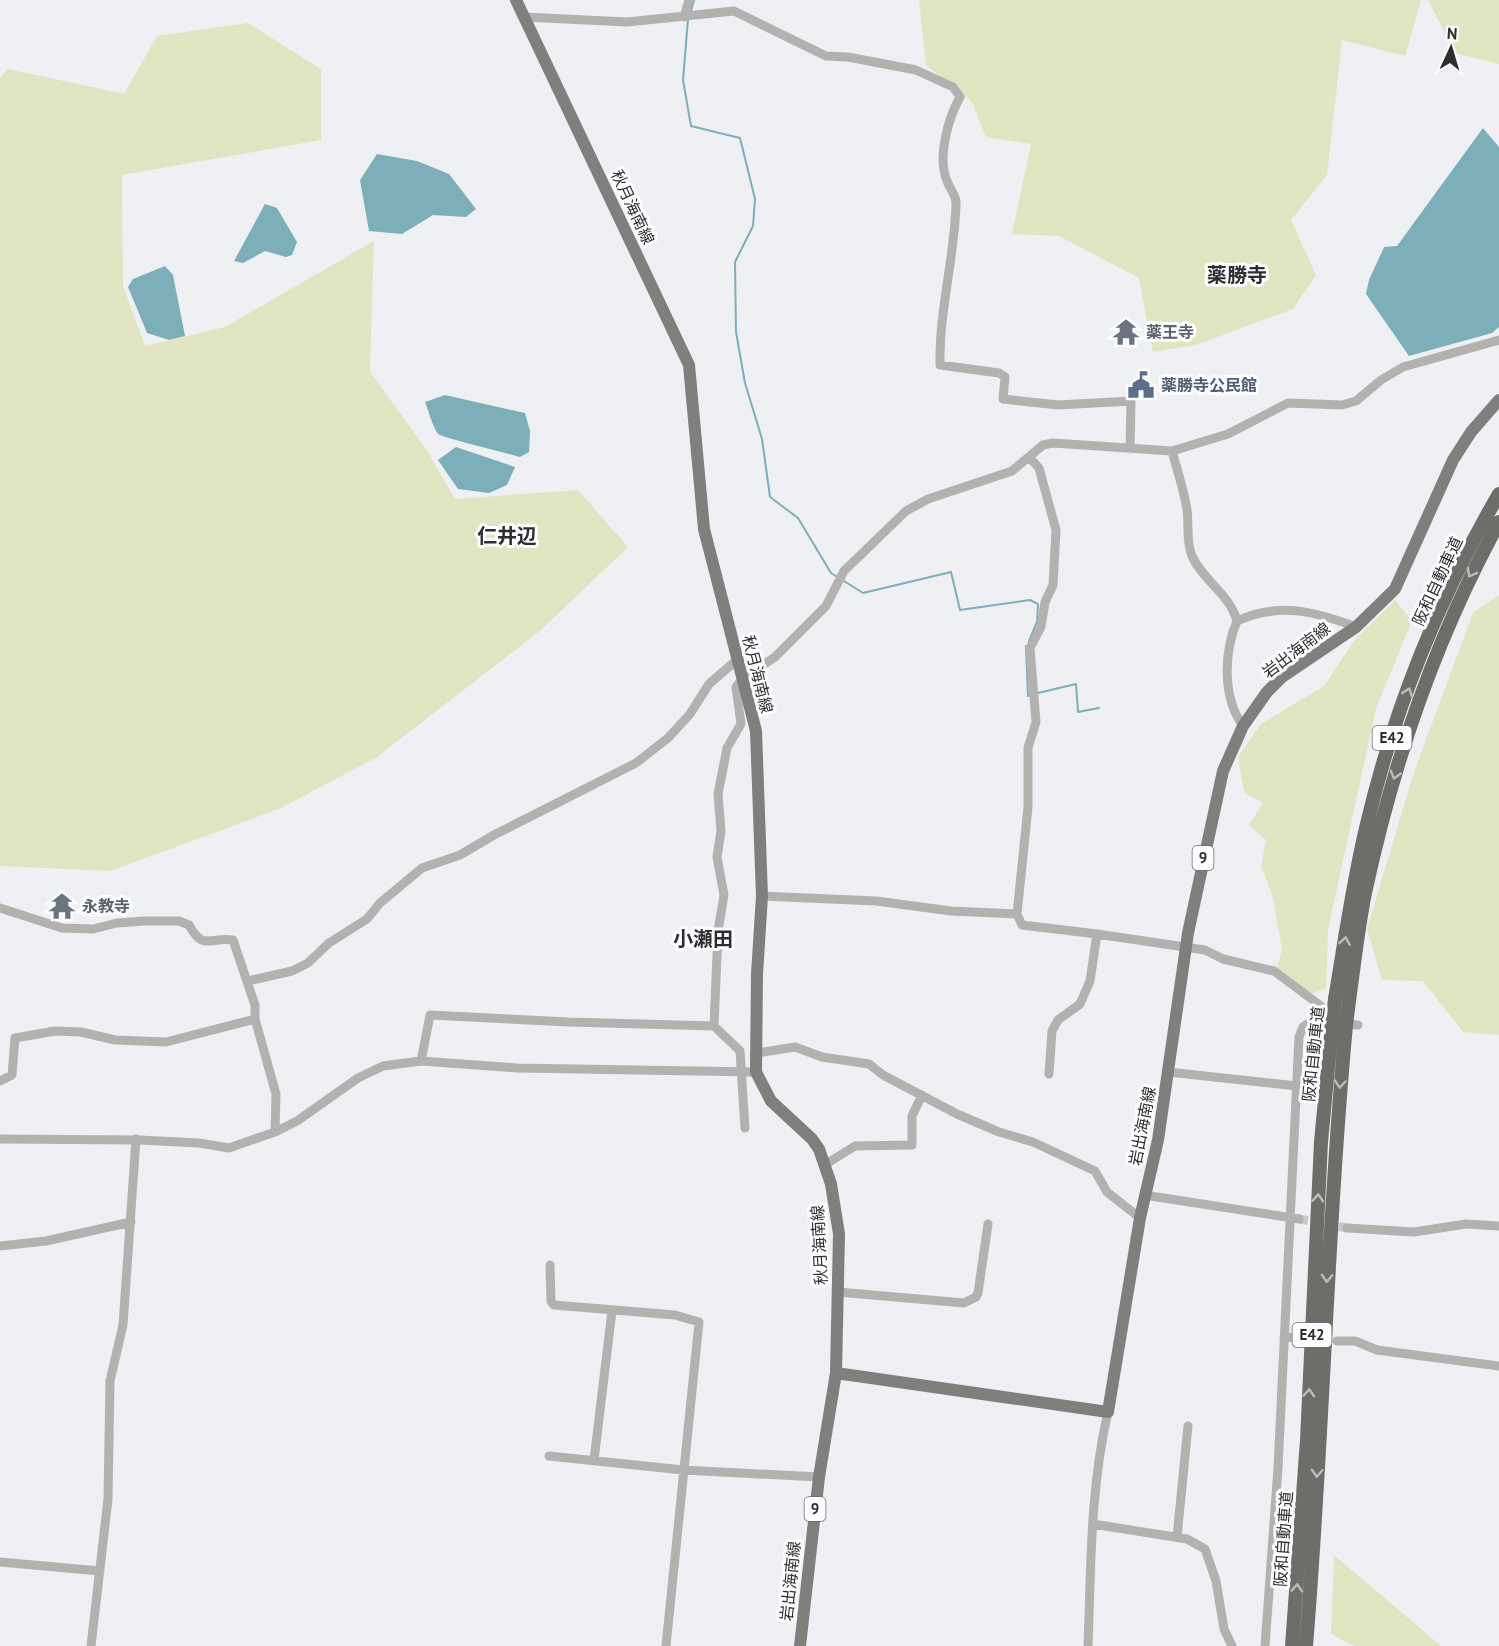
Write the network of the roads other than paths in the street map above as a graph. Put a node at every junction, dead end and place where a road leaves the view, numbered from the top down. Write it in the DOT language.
graph roads {
  1 [pos="689,0"];
  2 [pos="517,1"];
  3 [pos="524,17"];
  4 [pos="684,17"];
  5 [pos="1499,340"];
  6 [pos="1499,400"];
  7 [pos="1130,449"];
  8 [pos="1172,451"];
  9 [pos="1030,458"];
  10 [pos="1499,494"];
  11 [pos="1499,522"];
  12 [pos="1237,621"];
  13 [pos="1356,627"];
  14 [pos="738,659"];
  15 [pos="743,678"];
  16 [pos="1243,726"];
  17 [pos="762,896"];
  18 [pos="0,908"];
  19 [pos="1017,914"];
  20 [pos="1097,934"];
  21 [pos="1186,947"];
  22 [pos="248,981"];
  23 [pos="1342,1000"];
  24 [pos="255,1019"];
  25 [pos="1339,1024"];
  26 [pos="714,1026"];
  27 [pos="757,1053"];
  28 [pos="421,1061"];
  29 [pos="742,1071"];
  30 [pos="756,1071"];
  31 [pos="1168,1072"];
  32 [pos="1049,1074"];
  33 [pos="0,1081"];
  34 [pos="1297,1086"];
  35 [pos="922,1095"];
  36 [pos="745,1128"];
  37 [pos="275,1132"];
  38 [pos="0,1139"];
  39 [pos="136,1140"];
  40 [pos="826,1164"];
  41 [pos="1144,1195"];
  42 [pos="1295,1217"];
  43 [pos="1140,1218"];
  44 [pos="131,1222"];
  45 [pos="988,1224"];
  46 [pos="1499,1226"];
  47 [pos="1347,1228"];
  48 [pos="0,1246"];
  49 [pos="550,1265"];
  50 [pos="838,1292"];
  51 [pos="612,1311"];
  52 [pos="1284,1337"];
  53 [pos="1298,1338"];
  54 [pos="1337,1341"];
  55 [pos="1499,1366"];
  56 [pos="836,1373"];
  57 [pos="1108,1412"];
  58 [pos="1188,1426"];
  59 [pos="549,1456"];
  60 [pos="594,1460"];
  61 [pos="683,1470"];
  62 [pos="819,1477"];
  63 [pos="1094,1524"];
  64 [pos="1177,1537"];
  65 [pos="0,1562"];
  66 [pos="100,1571"];
  67 [pos="91,1646"];
  68 [pos="666,1646"];
  69 [pos="800,1646"];
  70 [pos="1088,1646"];
  71 [pos="1232,1646"];
  72 [pos="1265,1646"];
  73 [pos="1292,1646"];
  74 [pos="1305,1646"];
  1 -- 4 [label="street"];
  2 -- 3 [label="main road, 秋月海南線"];
  3 -- 4 [label="street"];
  3 -- 14 [label="main road, 秋月海南線"];
  4 -- 7 [label="street"];
  5 -- 8 [label="street"];
  6 -- 13 [label="main road, 岩出海南線 / 9"];
  7 -- 8 [label="street"];
  7 -- 9 [label="street"];
  8 -- 12 [label="street"];
  9 -- 15 [label="street"];
  9 -- 19 [label="street"];
  23 -- 10 [label="highway, 阪和自動車道 / E42, one-way"];
  11 -- 23 [label="highway, 阪和自動車道 / E42, one-way"];
  12 -- 13 [label="street"];
  12 -- 16 [label="street"];
  13 -- 16 [label="main road, 岩出海南線 / 9"];
  14 -- 15 [label="main road, 秋月海南線"];
  14 -- 22 [label="street"];
  15 -- 17 [label="main road, 秋月海南線"];
  15 -- 26 [label="street"];
  16 -- 21 [label="main road, 岩出海南線 / 9"];
  17 -- 19 [label="street"];
  17 -- 27 [label="main road, 秋月海南線"];
  18 -- 22 [label="street"];
  19 -- 20 [label="street"];
  20 -- 21 [label="street"];
  20 -- 32 [label="street"];
  21 -- 25 [label="street"];
  21 -- 31 [label="main road, 岩出海南線 / 9"];
  22 -- 24 [label="street"];
  23 -- 25 [label="highway, 阪和自動車道 / E42, bridge"];
  24 -- 33 [label="street"];
  24 -- 37 [label="street"];
  25 -- 34 [label="street"];
  73 -- 25 [label="highway, 阪和自動車道 / E42, one-way"];
  25 -- 74 [label="highway, 阪和自動車道 / E42, one-way"];
  26 -- 28 [label="street"];
  26 -- 29 [label="street"];
  27 -- 30 [label="main road, 秋月海南線"];
  27 -- 35 [label="street"];
  28 -- 29 [label="street"];
  28 -- 37 [label="street"];
  29 -- 30 [label="street"];
  29 -- 36 [label="street"];
  30 -- 40 [label="main road, 秋月海南線"];
  31 -- 34 [label="street"];
  31 -- 41 [label="main road, 岩出海南線 / 9"];
  34 -- 42 [label="street"];
  35 -- 40 [label="street"];
  35 -- 43 [label="street"];
  37 -- 39 [label="street"];
  38 -- 39 [label="street"];
  39 -- 44 [label="street"];
  40 -- 50 [label="main road, 秋月海南線"];
  41 -- 42 [label="street"];
  41 -- 43 [label="main road, 岩出海南線 / 9"];
  42 -- 52 [label="street"];
  43 -- 57 [label="main road, 岩出海南線 / 9"];
  44 -- 48 [label="street"];
  44 -- 66 [label="street"];
  45 -- 50 [label="street"];
  46 -- 47 [label="street"];
  49 -- 51 [label="street"];
  50 -- 56 [label="main road, 秋月海南線"];
  51 -- 60 [label="street"];
  51 -- 61 [label="street"];
  52 -- 53 [label="street"];
  52 -- 72 [label="street"];
  54 -- 55 [label="street"];
  56 -- 57 [label="main road"];
  56 -- 62 [label="main road, 岩出海南線 / 9"];
  57 -- 63 [label="street"];
  58 -- 64 [label="street"];
  59 -- 60 [label="street"];
  60 -- 61 [label="street"];
  61 -- 62 [label="street"];
  61 -- 68 [label="street"];
  62 -- 69 [label="main road, 岩出海南線 / 9"];
  63 -- 64 [label="street"];
  63 -- 70 [label="street"];
  64 -- 71 [label="street"];
  65 -- 66 [label="street"];
  66 -- 67 [label="street"];
}
